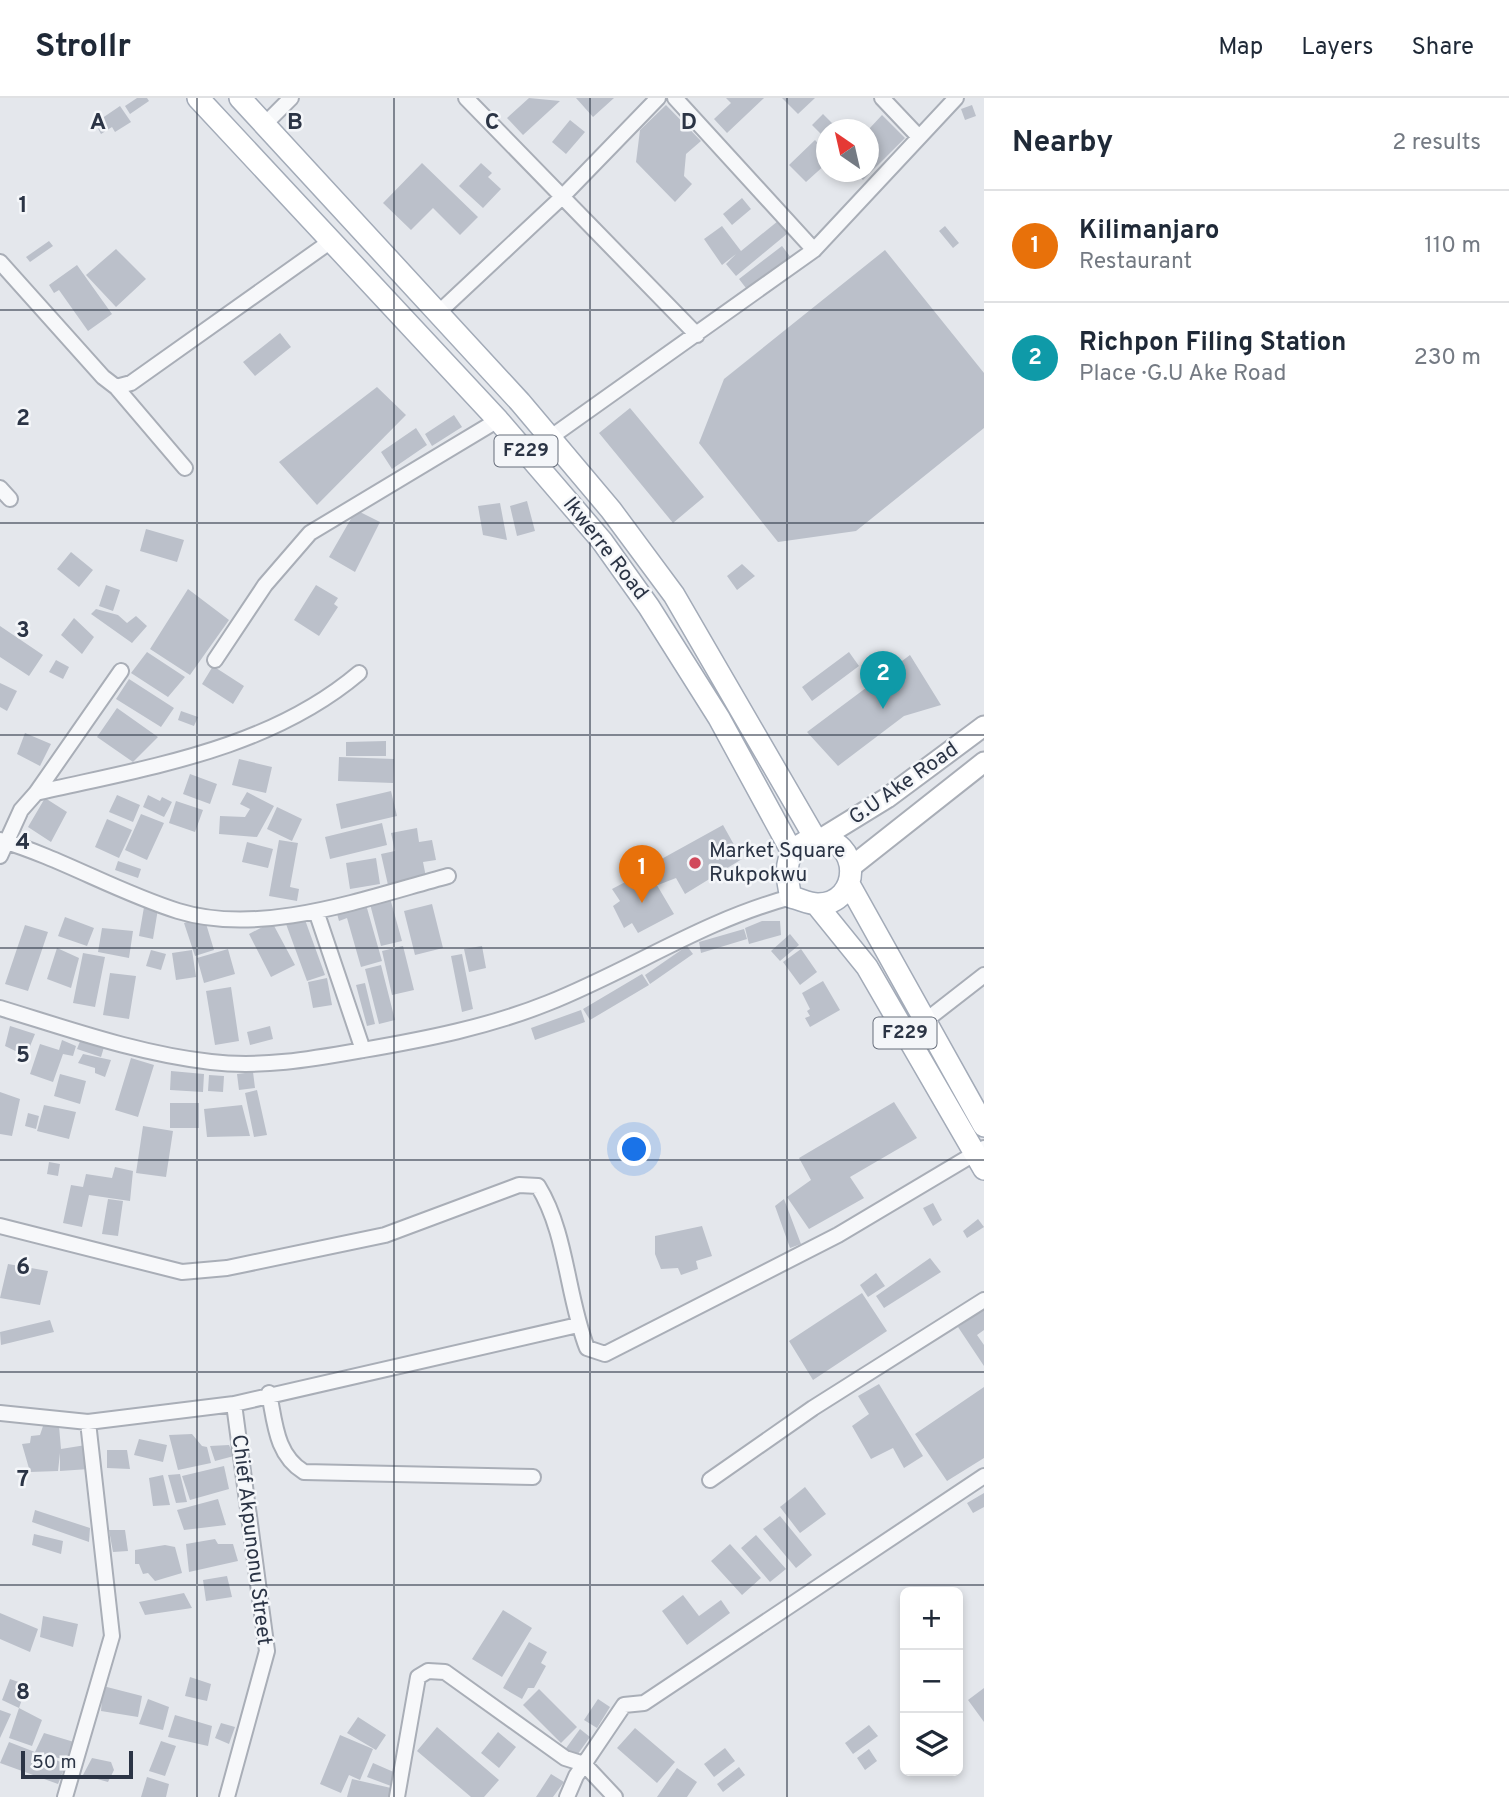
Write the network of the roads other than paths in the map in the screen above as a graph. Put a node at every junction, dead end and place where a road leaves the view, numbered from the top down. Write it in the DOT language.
graph roads {
  1 [pos="198,98"];
  2 [pos="223,98"];
  3 [pos="240,98"];
  4 [pos="291,98"];
  5 [pos="466,98"];
  6 [pos="658,98"];
  7 [pos="676,98"];
  8 [pos="882,98"];
  9 [pos="956,98"];
  10 [pos="265,124"];
  11 [pos="918,136"];
  12 [pos="561,198"];
  13 [pos="331,241"];
  14 [pos="814,250"];
  15 [pos="0,262"];
  16 [pos="437,314"];
  17 [pos="697,335"];
  18 [pos="116,387"];
  19 [pos="498,420"];
  20 [pos="551,437"];
  21 [pos="185,468"];
  22 [pos="215,660"];
  23 [pos="121,671"];
  24 [pos="359,673"];
  25 [pos="984,726"];
  26 [pos="984,762"];
  27 [pos="36,793"];
  28 [pos="819,838"];
  29 [pos="2,846"];
  30 [pos="792,852"];
  31 [pos="448,876"];
  32 [pos="850,876"];
  33 [pos="791,897"];
  34 [pos="816,904"];
  35 [pos="316,911"];
  36 [pos="984,975"];
  37 [pos="0,1008"];
  38 [pos="925,1021"];
  39 [pos="363,1050"];
  40 [pos="984,1126"];
  41 [pos="981,1157"];
  42 [pos="0,1226"];
  43 [pos="984,1300"];
  44 [pos="578,1325"];
  45 [pos="269,1394"];
  46 [pos="234,1404"];
  47 [pos="0,1413"];
  48 [pos="88,1422"];
  49 [pos="984,1476"];
  50 [pos="533,1477"];
  51 [pos="710,1480"];
  52 [pos="584,1764"];
  53 [pos="65,1797"];
  54 [pos="227,1797"];
  55 [pos="397,1797"];
  56 [pos="567,1797"];
  57 [pos="615,1797"];
  1 -- 13 [label="main road, Ikwerre Road / F229"];
  2 -- 10 [label="main road"];
  3 -- 10 [label="main road, F229"];
  4 -- 10 [label="street"];
  5 -- 12 [label="street"];
  6 -- 12 [label="street"];
  7 -- 14 [label="street"];
  8 -- 11 [label="street"];
  9 -- 11 [label="street"];
  10 -- 16 [label="main road, F229"];
  11 -- 14 [label="street"];
  12 -- 16 [label="street"];
  12 -- 17 [label="street"];
  13 -- 18 [label="street"];
  13 -- 19 [label="main road, Ikwerre Road / F229"];
  14 -- 17 [label="street"];
  15 -- 18 [label="street"];
  16 -- 20 [label="main road, F229"];
  17 -- 20 [label="street"];
  18 -- 21 [label="street"];
  19 -- 22 [label="street"];
  19 -- 30 [label="main road, Ikwerre Road / F229"];
  20 -- 28 [label="main road, F229"];
  23 -- 27 [label="street"];
  24 -- 27 [label="street"];
  25 -- 28 [label="main road, G.U Ake Road"];
  26 -- 32 [label="main road"];
  27 -- 29 [label="street"];
  28 -- 30 [label="main road"];
  28 -- 32 [label="main road, F229"];
  29 -- 35 [label="street"];
  30 -- 33 [label="main road"];
  31 -- 35 [label="street"];
  32 -- 34 [label="main road"];
  32 -- 38 [label="main road, F229"];
  33 -- 34 [label="main road"];
  33 -- 39 [label="street"];
  34 -- 41 [label="main road, F229"];
  35 -- 39 [label="street"];
  36 -- 38 [label="street"];
  37 -- 39 [label="street"];
  38 -- 40 [label="main road, F229"];
  41 -- 44 [label="street"];
  42 -- 44 [label="street"];
  43 -- 51 [label="street"];
  44 -- 45 [label="street"];
  45 -- 46 [label="street"];
  45 -- 50 [label="street"];
  46 -- 48 [label="street"];
  46 -- 54 [label="street, Chief Akpunonu Street"];
  47 -- 48 [label="street"];
  48 -- 53 [label="street"];
  49 -- 52 [label="street"];
  52 -- 55 [label="street"];
  52 -- 56 [label="street"];
  52 -- 57 [label="street"];
}
